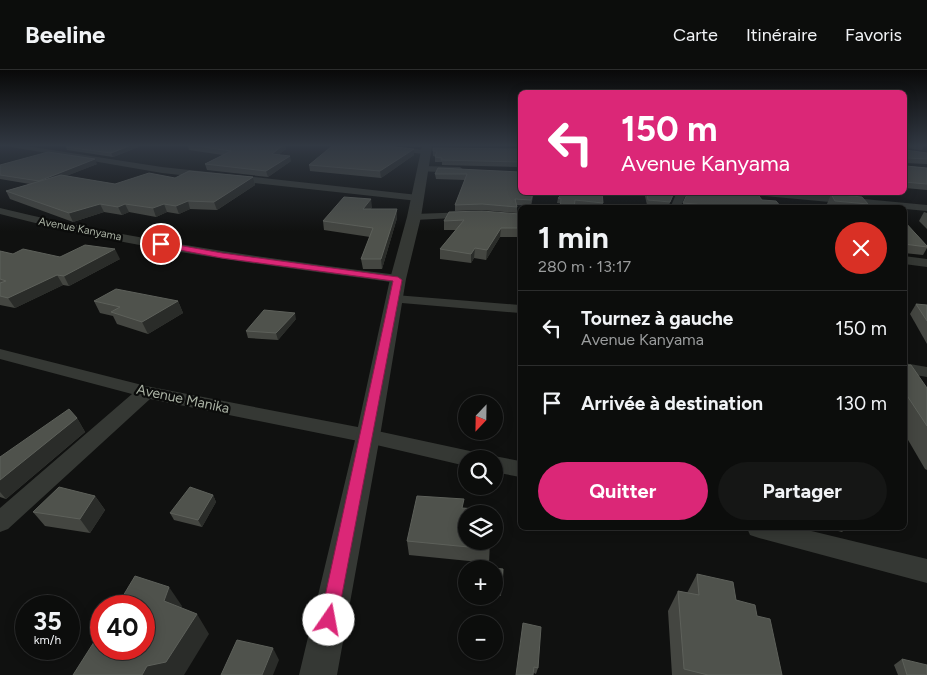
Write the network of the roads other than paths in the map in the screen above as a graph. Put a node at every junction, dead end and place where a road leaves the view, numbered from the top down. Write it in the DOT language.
graph roads {
  1 [pos="190,174"];
  2 [pos="423,174"];
  3 [pos="786,195"];
  4 [pos="894,205"];
  5 [pos="907,206"];
  6 [pos="416,208"];
  7 [pos="927,208"];
  8 [pos="0,211"];
  9 [pos="482,215"];
  10 [pos="907,260"];
  11 [pos="927,263"];
  12 [pos="397,289"];
  13 [pos="518,308"];
  14 [pos="0,354"];
  15 [pos="907,369"];
  16 [pos="927,372"];
  17 [pos="146,392"];
  18 [pos="368,436"];
  19 [pos="458,456"];
  20 [pos="503,466"];
  21 [pos="518,470"];
  22 [pos="0,522"];
  23 [pos="767,530"];
  24 [pos="927,571"];
  25 [pos="318,675"];
  1 -- 6 [label="street"];
  2 -- 6 [label="street"];
  3 -- 4 [label="street"];
  5 -- 7 [label="street"];
  6 -- 9 [label="street"];
  6 -- 12 [label="street"];
  8 -- 12 [label="street, Avenue Kanyama"];
  10 -- 11 [label="street"];
  12 -- 13 [label="street, Avenue Kanyama"];
  12 -- 18 [label="street"];
  14 -- 17 [label="street, Avenue Manika"];
  15 -- 16 [label="street"];
  17 -- 18 [label="street, Avenue Manika"];
  17 -- 22 [label="street"];
  18 -- 19 [label="street, Avenue Manika"];
  18 -- 25 [label="street"];
  20 -- 21 [label="street"];
  23 -- 24 [label="street"];
}
